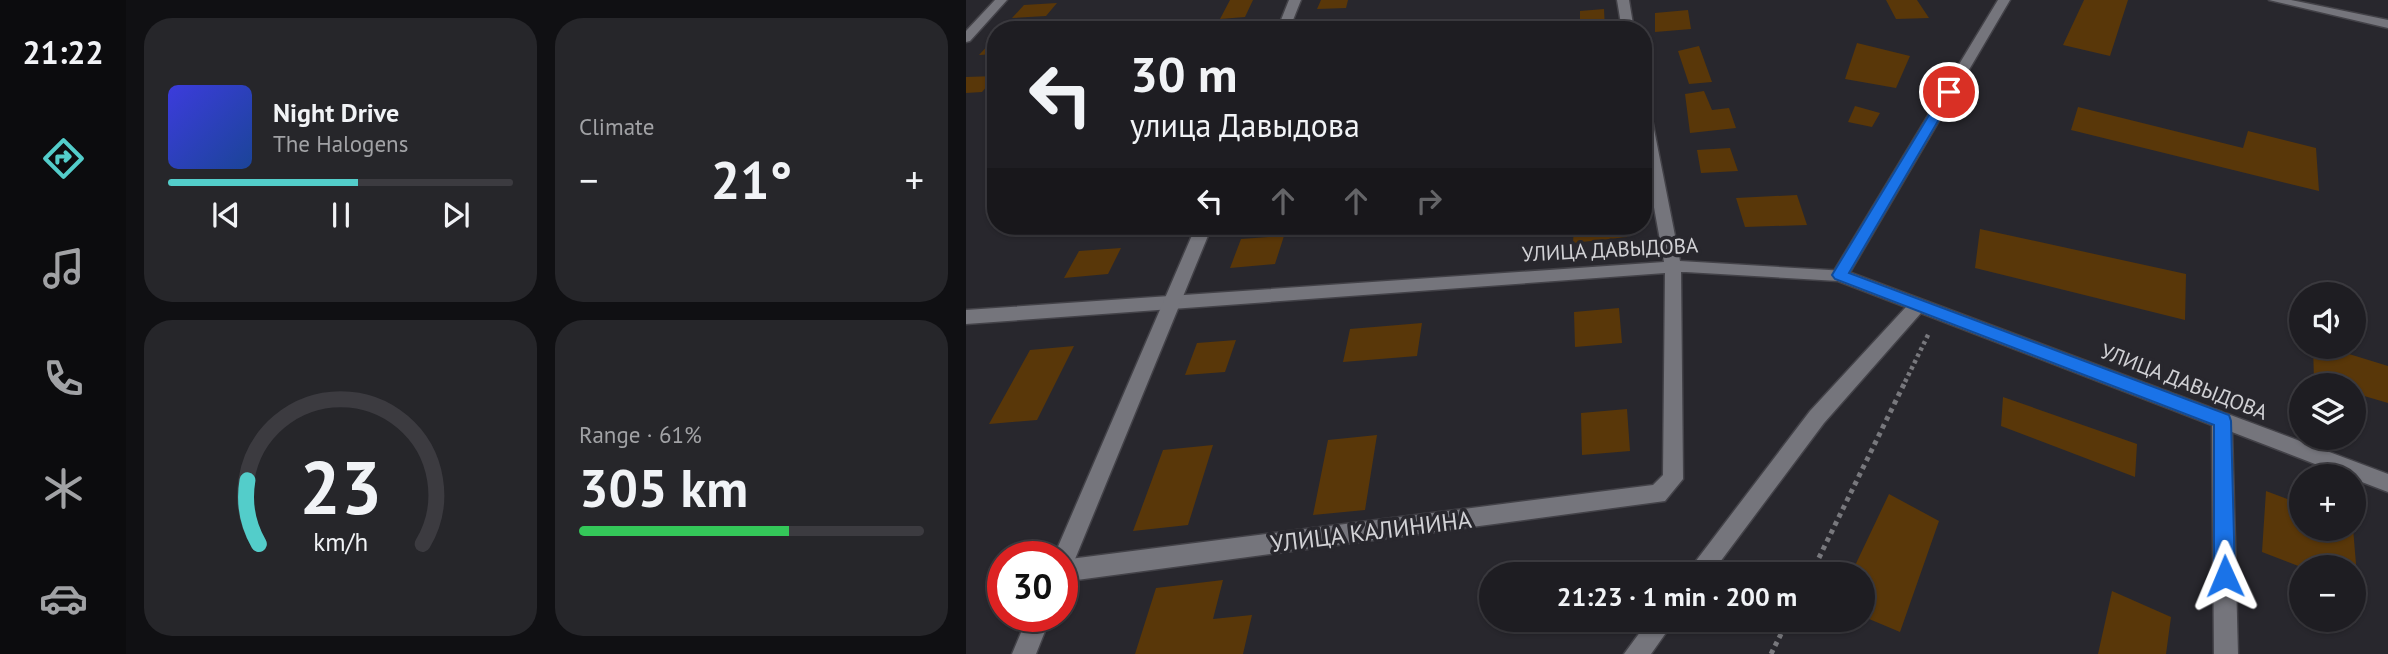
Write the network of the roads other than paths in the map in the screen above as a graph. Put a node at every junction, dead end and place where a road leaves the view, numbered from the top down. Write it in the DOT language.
graph roads {
  1 [pos="1001,0"];
  2 [pos="1295,0"];
  3 [pos="1623,0"];
  4 [pos="2004,0"];
  5 [pos="2275,0"];
  6 [pos="1287,21"];
  7 [pos="1626,21"];
  8 [pos="2388,24"];
  9 [pos="966,38"];
  10 [pos="1652,156"];
  11 [pos="1200,235"];
  12 [pos="1673,267"];
  13 [pos="1840,275"];
  14 [pos="1172,303"];
  15 [pos="1918,305"];
  16 [pos="966,317"];
  17 [pos="2222,421"];
  18 [pos="2388,483"];
  19 [pos="1072,541"];
  20 [pos="1706,562"];
  21 [pos="1078,569"];
  22 [pos="1033,632"];
  23 [pos="1653,632"];
  24 [pos="1024,654"];
  25 [pos="1636,654"];
  26 [pos="2226,654"];
  1 -- 9 [label="street"];
  2 -- 6 [label="street"];
  3 -- 7 [label="street"];
  4 -- 13 [label="street"];
  5 -- 8 [label="street"];
  10 -- 12 [label="street"];
  11 -- 14 [label="street"];
  12 -- 13 [label="street, УЛИЦА ДАВЫДОВА"];
  12 -- 14 [label="street, УЛИЦА ДАВЫДОВА"];
  12 -- 21 [label="street, УЛИЦА КАЛИНИНА"];
  13 -- 15 [label="street, УЛИЦА ДАВЫДОВА"];
  14 -- 16 [label="street, УЛИЦА ДАВЫДОВА"];
  14 -- 19 [label="street"];
  15 -- 17 [label="street, УЛИЦА ДАВЫДОВА"];
  15 -- 20 [label="street"];
  17 -- 18 [label="street, УЛИЦА ДАВЫДОВА"];
  17 -- 26 [label="street"];
  22 -- 24 [label="street"];
  23 -- 25 [label="street"];
}
